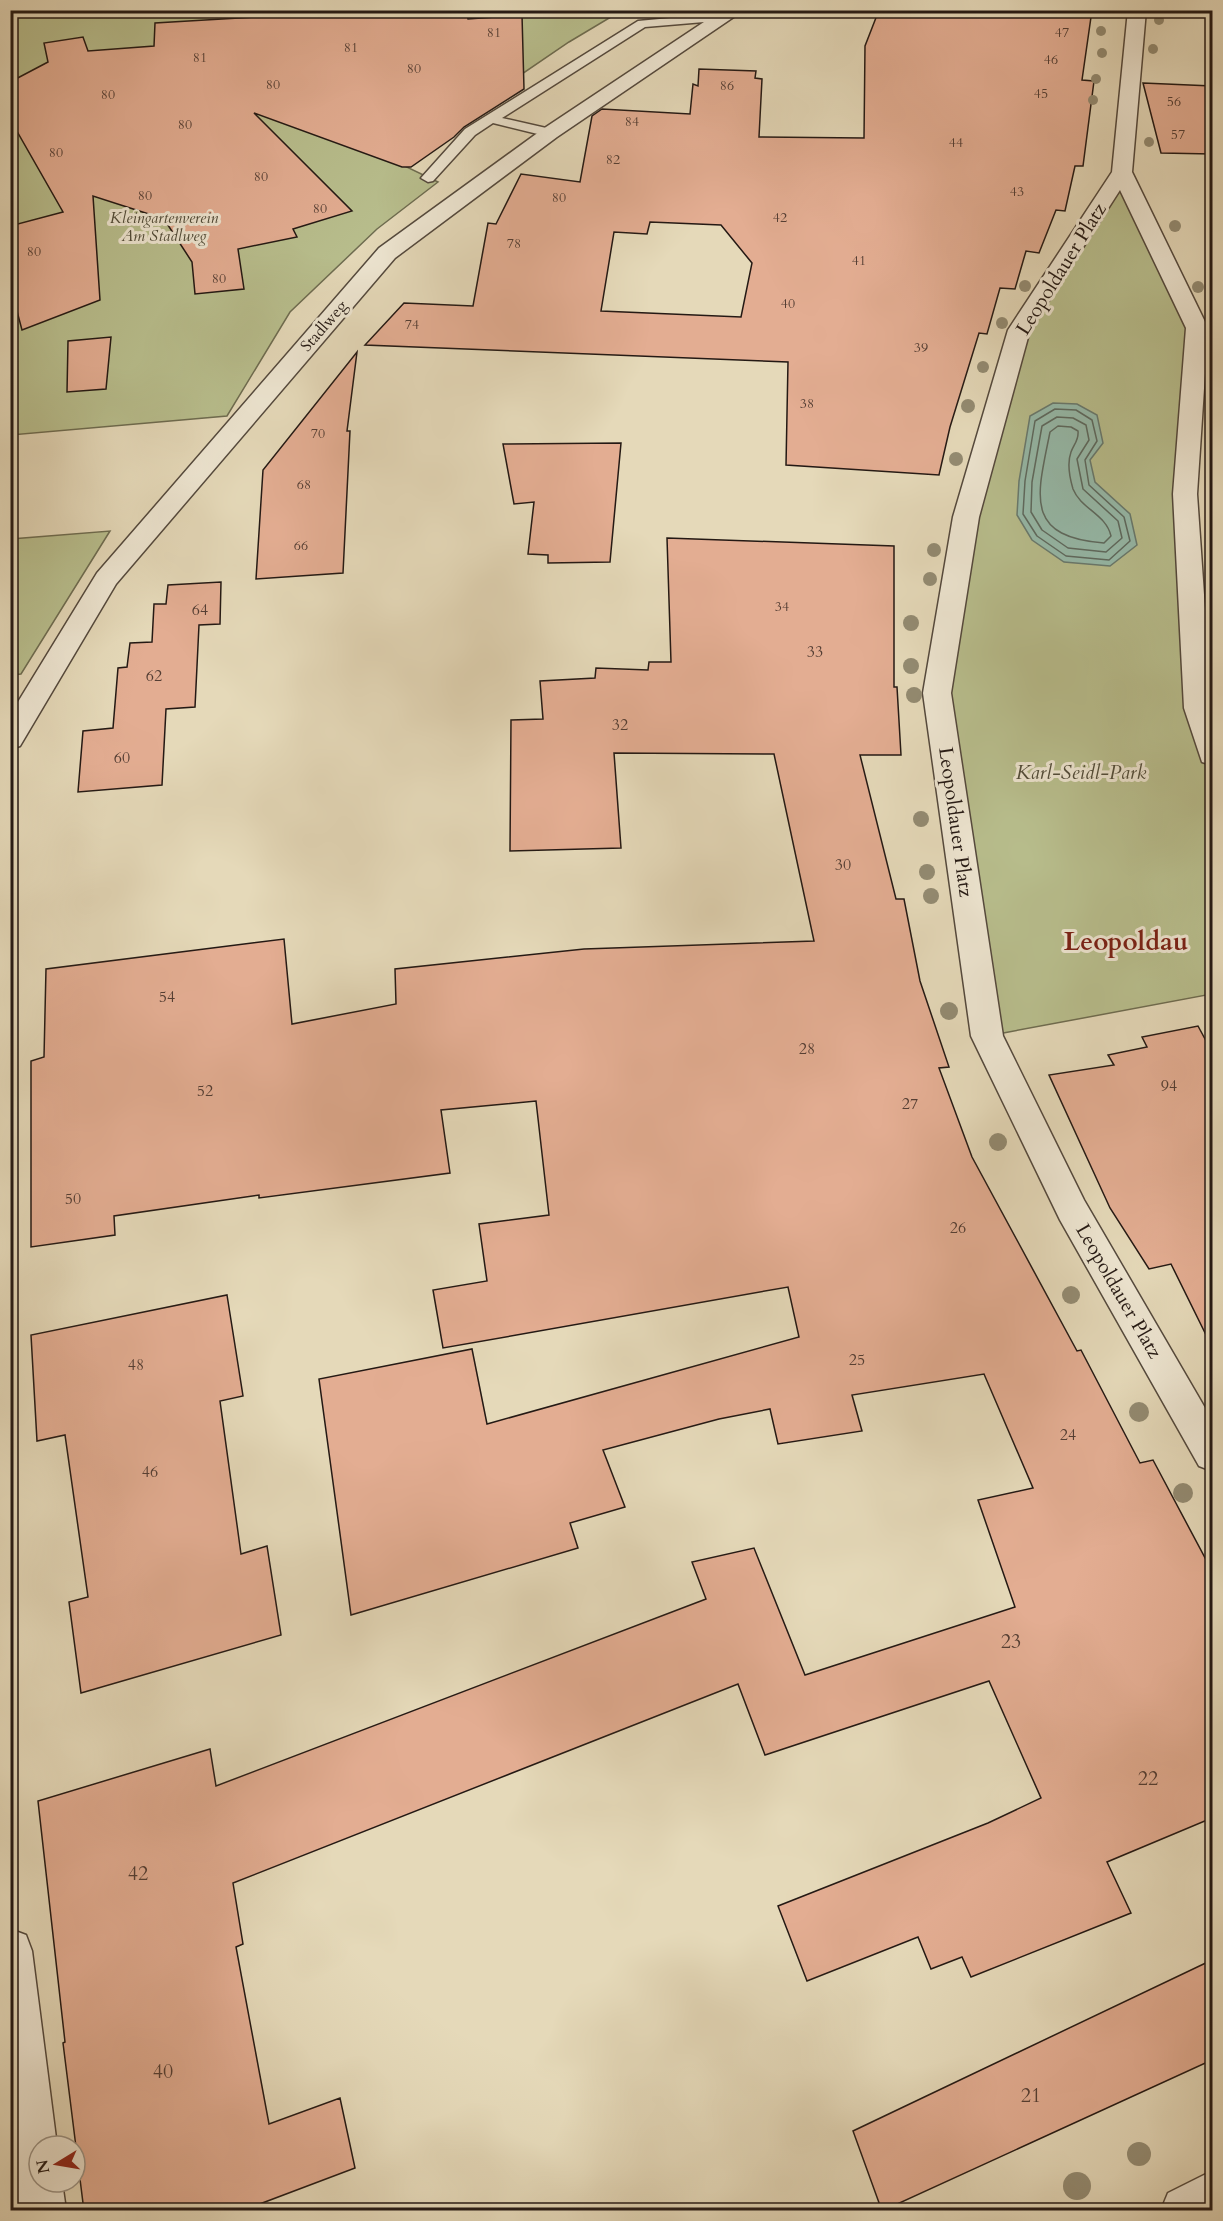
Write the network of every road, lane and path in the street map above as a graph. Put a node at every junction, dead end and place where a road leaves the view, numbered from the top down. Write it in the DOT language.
graph roads {
  1 [pos="1137,10"];
  2 [pos="729,14"];
  3 [pos="491,119"];
  4 [pos="550,133"];
  5 [pos="1122,172"];
  6 [pos="428,178"];
  7 [pos="10,739"];
  8 [pos="1212,755"];
  9 [pos="1212,1454"];
  10 [pos="10,1951"];
  11 [pos="1212,2195"];
  12 [pos="42,2211"];
  13 [pos="1185,2211"];
  1 -- 5 [label="street, Leopoldauer Platz"];
  2 -- 3 [label="lane"];
  2 -- 4 [label="street, Stadlweg"];
  3 -- 4 [label="lane"];
  3 -- 6 [label="lane"];
  4 -- 7 [label="street, Stadlweg"];
  5 -- 8 [label="street, Leopoldauer Platz"];
  5 -- 9 [label="street, Leopoldauer Platz"];
  10 -- 12 [label="street"];
  11 -- 13 [label="street"];
}
